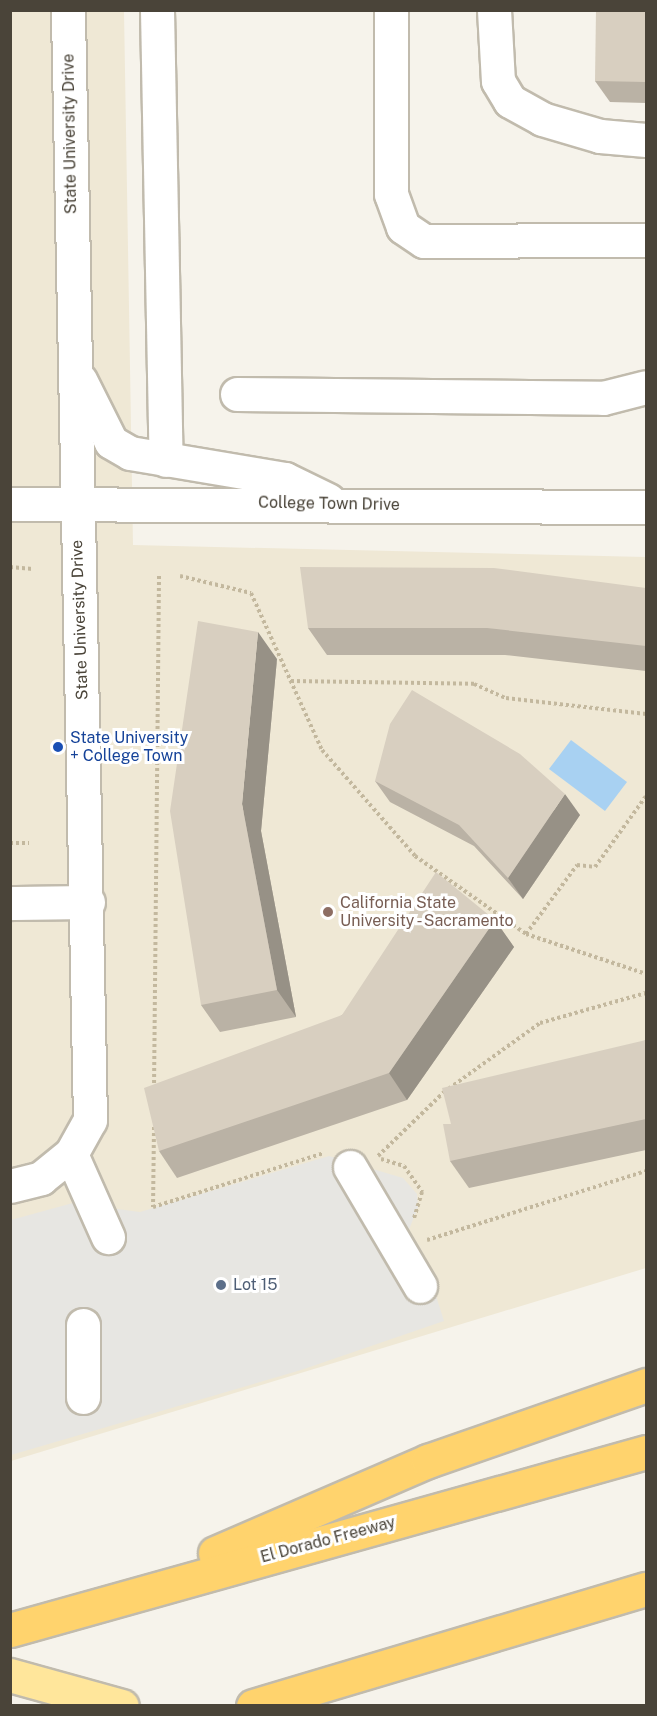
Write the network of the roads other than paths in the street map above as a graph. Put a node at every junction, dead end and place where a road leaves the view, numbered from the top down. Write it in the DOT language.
graph roads {
  1 [pos="68,10"];
  2 [pos="157,10"];
  3 [pos="391,10"];
  4 [pos="494,10"];
  5 [pos="646,140"];
  6 [pos="646,240"];
  7 [pos="74,366"];
  8 [pos="646,387"];
  9 [pos="237,394"];
  10 [pos="166,460"];
  11 [pos="10,504"];
  12 [pos="77,504"];
  13 [pos="338,505"];
  14 [pos="646,507"];
  15 [pos="88,902"];
  16 [pos="10,903"];
  17 [pos="71,1154"];
  18 [pos="355,1158"];
  19 [pos="10,1186"];
  20 [pos="108,1237"];
  21 [pos="420,1286"];
  22 [pos="83,1324"];
  23 [pos="646,1385"];
  24 [pos="83,1397"];
  25 [pos="646,1452"];
  26 [pos="646,1589"];
  27 [pos="104,1601"];
  28 [pos="10,1630"];
  29 [pos="10,1675"];
  30 [pos="122,1706"];
  31 [pos="253,1706"];
  1 -- 7 [label="street, State University Drive"];
  2 -- 10 [label="street"];
  3 -- 6 [label="street"];
  4 -- 5 [label="street"];
  7 -- 10 [label="street"];
  7 -- 12 [label="street, State University Drive"];
  8 -- 9 [label="street"];
  10 -- 13 [label="street"];
  11 -- 12 [label="street, College Town Drive"];
  12 -- 13 [label="street, College Town Drive"];
  12 -- 15 [label="street, State University Drive"];
  13 -- 14 [label="street, College Town Drive"];
  15 -- 16 [label="street"];
  15 -- 17 [label="street, State University Drive"];
  17 -- 19 [label="street, State University Drive"];
  17 -- 20 [label="street"];
  18 -- 21 [label="street"];
  22 -- 24 [label="street"];
  23 -- 27 [label="highway"];
  25 -- 27 [label="highway, El Dorado Freeway"];
  26 -- 31 [label="highway"];
  27 -- 28 [label="highway, El Dorado Freeway"];
  29 -- 30 [label="main road"];
}
